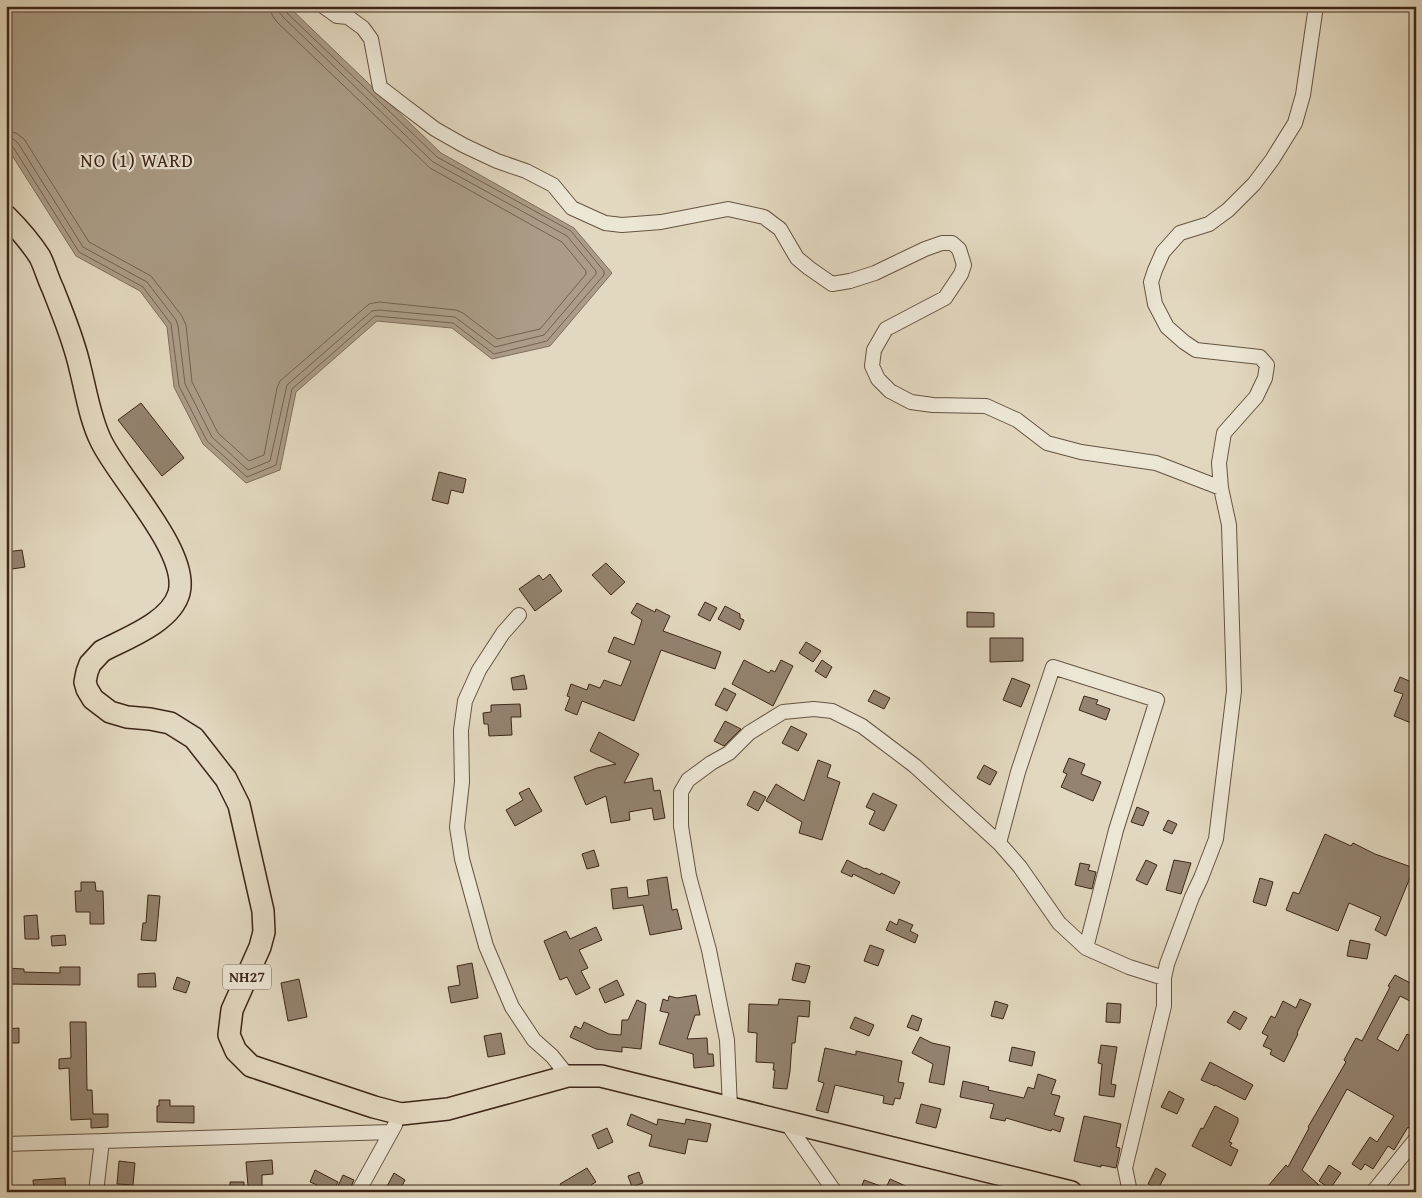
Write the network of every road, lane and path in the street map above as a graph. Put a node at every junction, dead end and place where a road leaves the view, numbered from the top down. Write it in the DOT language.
graph roads {
  1 [pos="323,6"];
  2 [pos="1316,6"];
  3 [pos="6,216"];
  4 [pos="1221,488"];
  5 [pos="519,616"];
  6 [pos="999,843"];
  7 [pos="1086,948"];
  8 [pos="1164,978"];
  9 [pos="568,1076"];
  10 [pos="730,1108"];
  11 [pos="401,1114"];
  12 [pos="786,1122"];
  13 [pos="391,1132"];
  14 [pos="1416,1140"];
  15 [pos="102,1141"];
  16 [pos="6,1144"];
  17 [pos="96,1192"];
  18 [pos="358,1192"];
  19 [pos="835,1192"];
  20 [pos="1071,1192"];
  21 [pos="1130,1192"];
  22 [pos="1373,1192"];
  1 -- 4 [label="street"];
  2 -- 4 [label="street"];
  3 -- 11 [label="highway, NH27"];
  4 -- 8 [label="street"];
  5 -- 9 [label="street"];
  6 -- 7 [label="street"];
  6 -- 7 [label="street"];
  6 -- 10 [label="street"];
  7 -- 8 [label="street"];
  8 -- 21 [label="street"];
  9 -- 10 [label="highway, NH27"];
  9 -- 11 [label="highway, NH27"];
  10 -- 12 [label="highway, NH27"];
  11 -- 13 [label="street"];
  12 -- 19 [label="street"];
  12 -- 20 [label="highway, NH27"];
  13 -- 15 [label="street"];
  13 -- 18 [label="street"];
  14 -- 22 [label="street"];
  15 -- 16 [label="street"];
  15 -- 17 [label="street"];
}
